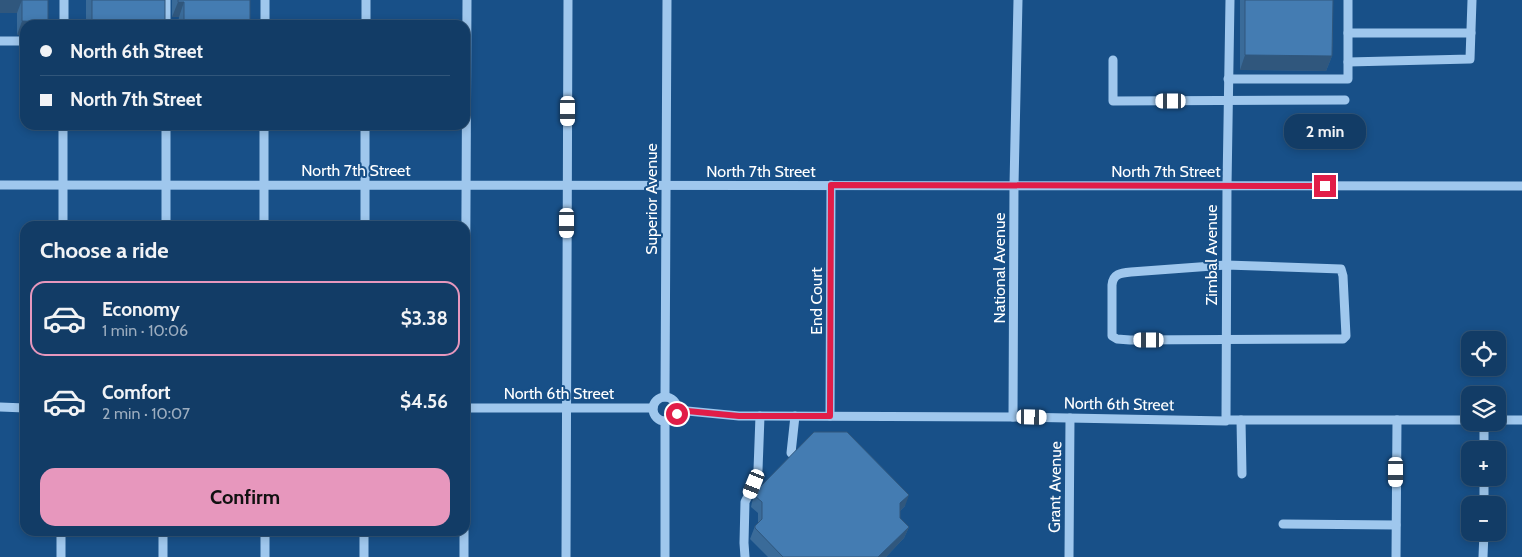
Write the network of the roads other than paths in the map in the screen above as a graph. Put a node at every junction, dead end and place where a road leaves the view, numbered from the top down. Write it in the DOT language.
graph roads {
  1 [pos="64,0"];
  2 [pos="166,0"];
  3 [pos="265,0"];
  4 [pos="366,0"];
  5 [pos="467,0"];
  6 [pos="568,0"];
  7 [pos="667,0"];
  8 [pos="1018,0"];
  9 [pos="1230,0"];
  10 [pos="1348,0"];
  11 [pos="1472,0"];
  12 [pos="64,20"];
  13 [pos="166,20"];
  14 [pos="265,20"];
  15 [pos="366,20"];
  16 [pos="467,20"];
  17 [pos="1348,32"];
  18 [pos="1471,33"];
  19 [pos="0,41"];
  20 [pos="20,41"];
  21 [pos="1114,60"];
  22 [pos="1348,62"];
  23 [pos="1228,79"];
  24 [pos="1228,100"];
  25 [pos="1345,100"];
  26 [pos="63,130"];
  27 [pos="166,130"];
  28 [pos="264,130"];
  29 [pos="365,130"];
  30 [pos="466,130"];
  31 [pos="0,185"];
  32 [pos="63,185"];
  33 [pos="166,185"];
  34 [pos="264,185"];
  35 [pos="365,185"];
  36 [pos="466,185"];
  37 [pos="831,185"];
  38 [pos="1014,185"];
  39 [pos="567,186"];
  40 [pos="666,186"];
  41 [pos="1227,186"];
  42 [pos="1522,186"];
  43 [pos="63,221"];
  44 [pos="166,221"];
  45 [pos="264,221"];
  46 [pos="365,221"];
  47 [pos="466,221"];
  48 [pos="1226,265"];
  49 [pos="1226,340"];
  50 [pos="665,397"];
  51 [pos="0,407"];
  52 [pos="20,408"];
  53 [pos="470,408"];
  54 [pos="567,408"];
  55 [pos="653,408"];
  56 [pos="677,410"];
  57 [pos="760,416"];
  58 [pos="795,416"];
  59 [pos="830,416"];
  60 [pos="1013,417"];
  61 [pos="1070,418"];
  62 [pos="1226,420"];
  63 [pos="1241,420"];
  64 [pos="1397,420"];
  65 [pos="1461,420"];
  66 [pos="1506,420"];
  67 [pos="1522,420"];
  68 [pos="665,422"];
  69 [pos="791,453"];
  70 [pos="1242,474"];
  71 [pos="1283,524"];
  72 [pos="1396,525"];
  73 [pos="61,536"];
  74 [pos="164,536"];
  75 [pos="265,536"];
  76 [pos="364,536"];
  77 [pos="464,536"];
  78 [pos="1484,541"];
  79 [pos="61,557"];
  80 [pos="163,557"];
  81 [pos="264,557"];
  82 [pos="364,557"];
  83 [pos="464,557"];
  84 [pos="566,557"];
  85 [pos="664,557"];
  86 [pos="745,557"];
  87 [pos="1069,557"];
  88 [pos="1396,557"];
  89 [pos="1484,557"];
  1 -- 12 [label="street"];
  2 -- 13 [label="street"];
  3 -- 14 [label="street"];
  4 -- 15 [label="street"];
  5 -- 16 [label="street"];
  6 -- 39 [label="street"];
  7 -- 40 [label="street, Superior Avenue"];
  8 -- 38 [label="street, National Avenue"];
  9 -- 23 [label="street, Zimbal Avenue"];
  10 -- 17 [label="street"];
  11 -- 18 [label="street"];
  17 -- 18 [label="street"];
  17 -- 22 [label="street"];
  18 -- 22 [label="street"];
  19 -- 20 [label="street"];
  21 -- 24 [label="street"];
  22 -- 23 [label="street"];
  23 -- 24 [label="street, Zimbal Avenue"];
  24 -- 25 [label="street"];
  24 -- 41 [label="street, Zimbal Avenue"];
  26 -- 32 [label="street"];
  27 -- 33 [label="street"];
  28 -- 34 [label="street"];
  29 -- 35 [label="street"];
  30 -- 36 [label="street"];
  31 -- 32 [label="street, North 7th Street"];
  32 -- 33 [label="street, North 7th Street"];
  32 -- 43 [label="street"];
  33 -- 34 [label="street, North 7th Street"];
  33 -- 44 [label="street"];
  34 -- 35 [label="street, North 7th Street"];
  34 -- 45 [label="street"];
  35 -- 36 [label="street, North 7th Street"];
  35 -- 46 [label="street"];
  36 -- 39 [label="street, North 7th Street"];
  36 -- 47 [label="street"];
  37 -- 38 [label="street, North 7th Street"];
  37 -- 40 [label="street, North 7th Street"];
  37 -- 59 [label="street, End Court"];
  38 -- 41 [label="street, North 7th Street"];
  38 -- 60 [label="street, National Avenue"];
  39 -- 40 [label="street, North 7th Street"];
  39 -- 54 [label="street"];
  40 -- 50 [label="street, Superior Avenue"];
  41 -- 42 [label="street, North 7th Street"];
  41 -- 48 [label="street, Zimbal Avenue"];
  48 -- 49 [label="street, Zimbal Avenue"];
  48 -- 49 [label="street"];
  48 -- 49 [label="street"];
  49 -- 62 [label="street, Zimbal Avenue"];
  50 -- 55 [label="street"];
  50 -- 56 [label="street"];
  51 -- 52 [label="street"];
  53 -- 54 [label="street, North 6th Street"];
  54 -- 55 [label="street, North 6th Street"];
  54 -- 84 [label="street"];
  55 -- 68 [label="street"];
  56 -- 57 [label="street, North 6th Street"];
  56 -- 68 [label="street"];
  57 -- 58 [label="street, North 6th Street"];
  57 -- 86 [label="street"];
  58 -- 59 [label="street, North 6th Street"];
  58 -- 69 [label="street"];
  59 -- 60 [label="street, North 6th Street"];
  60 -- 61 [label="street, North 6th Street"];
  61 -- 62 [label="street, North 6th Street"];
  61 -- 87 [label="street, Grant Avenue"];
  62 -- 63 [label="street, North 6th Street"];
  63 -- 64 [label="street, North 6th Street"];
  63 -- 70 [label="street"];
  64 -- 65 [label="street, North 6th Street"];
  64 -- 72 [label="street"];
  66 -- 67 [label="street"];
  68 -- 85 [label="street"];
  71 -- 72 [label="street"];
  72 -- 88 [label="street"];
  73 -- 79 [label="street"];
  74 -- 80 [label="street"];
  75 -- 81 [label="street"];
  76 -- 82 [label="street"];
  77 -- 83 [label="street"];
  78 -- 89 [label="street"];
}
